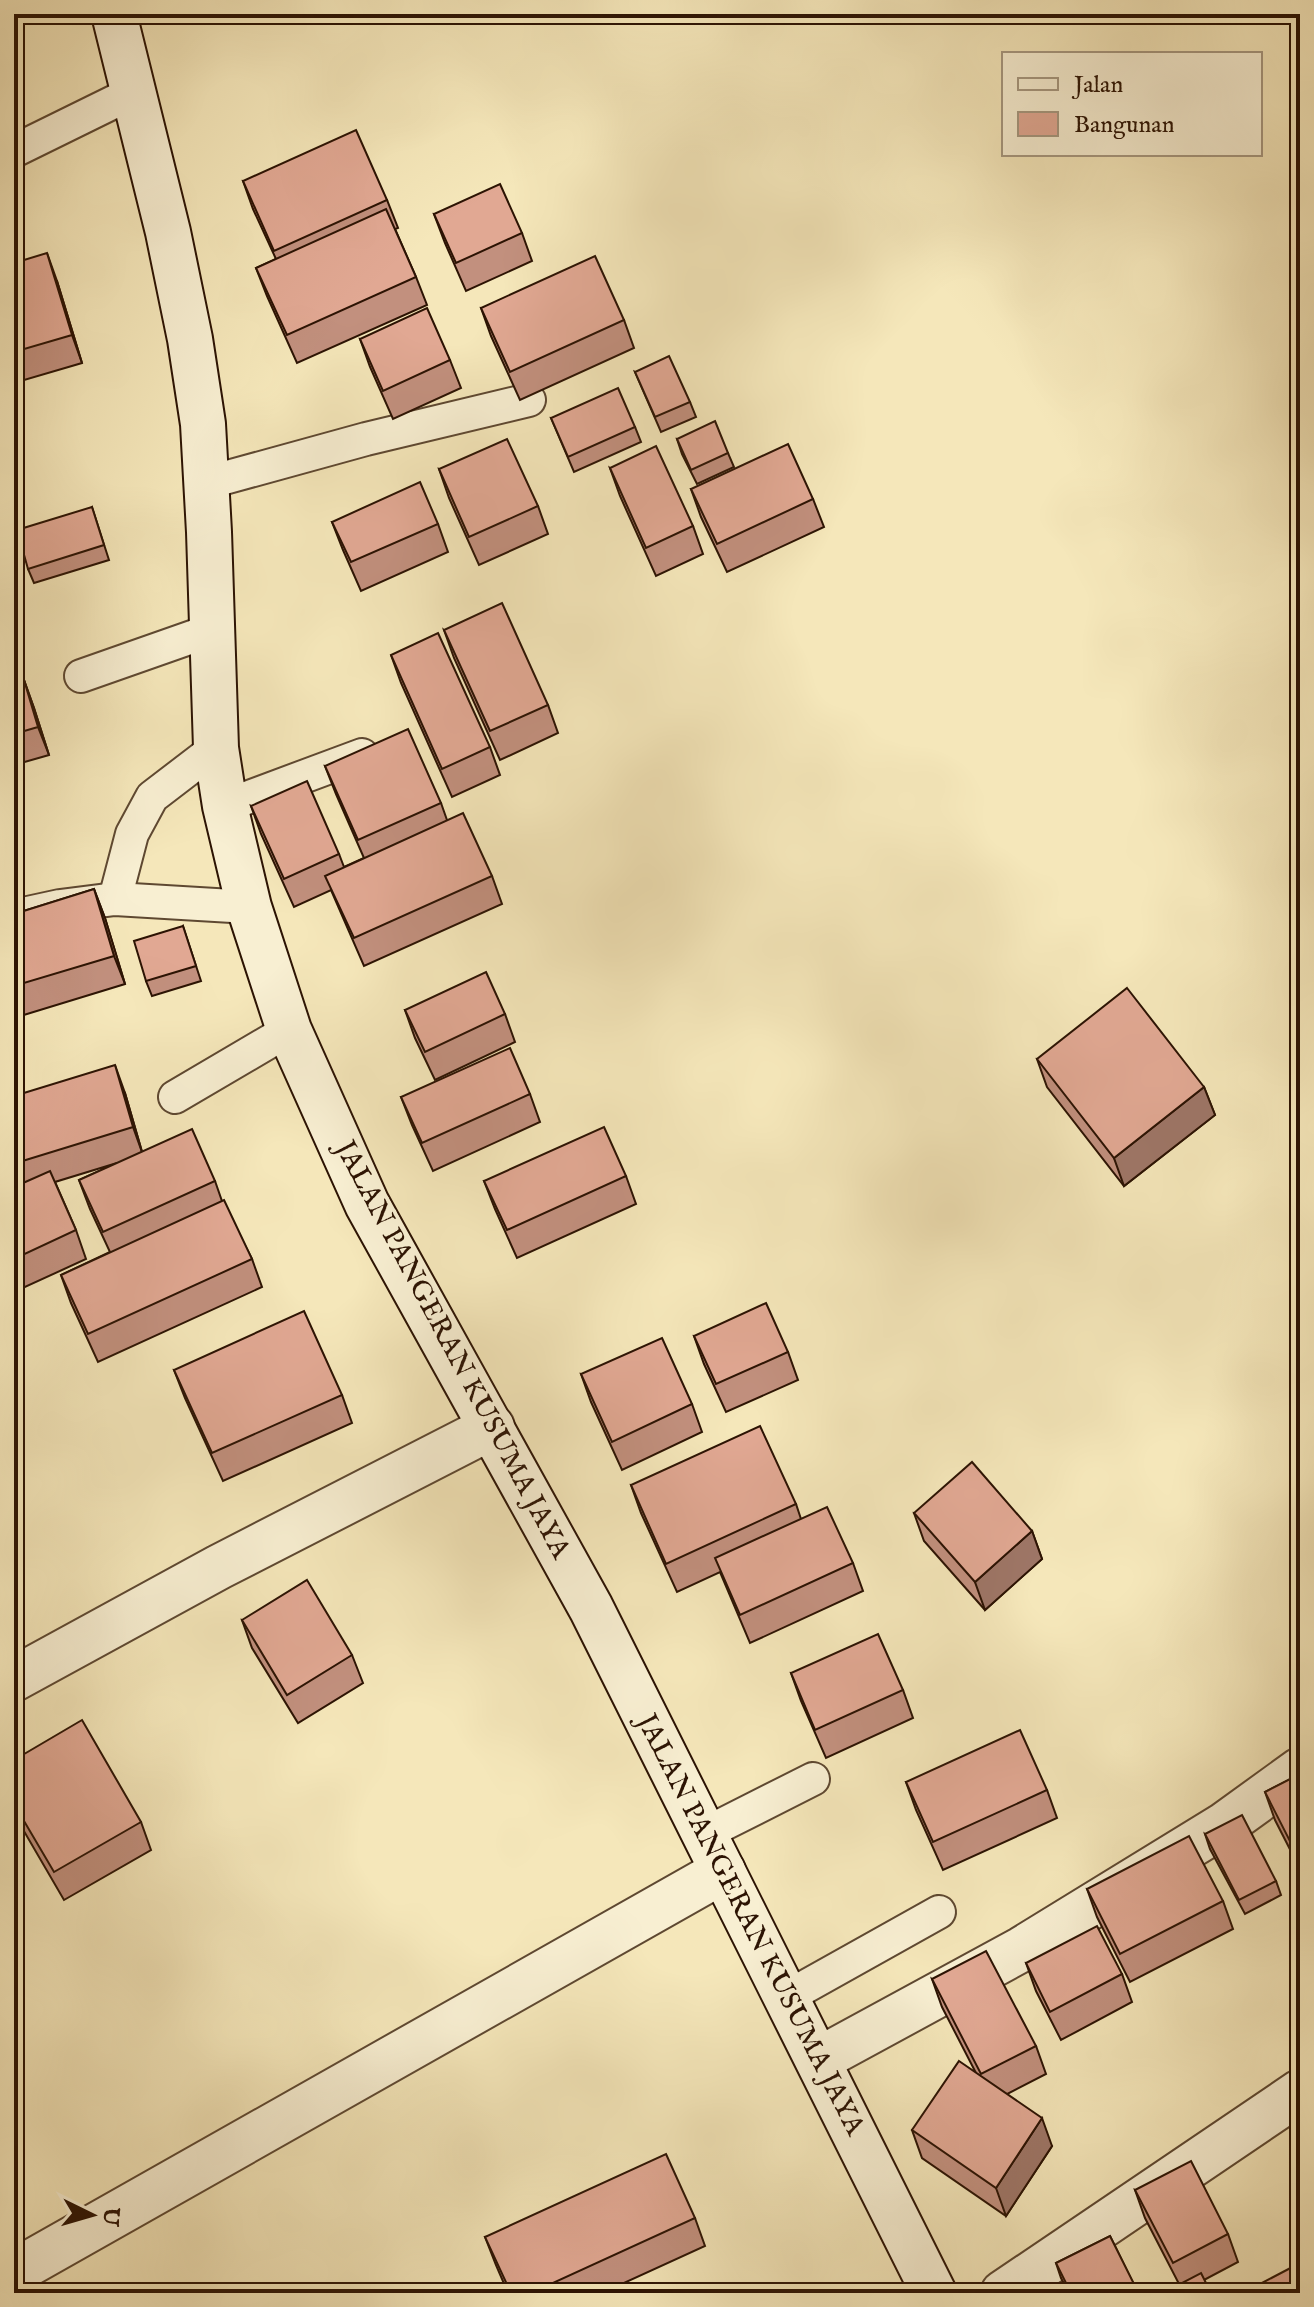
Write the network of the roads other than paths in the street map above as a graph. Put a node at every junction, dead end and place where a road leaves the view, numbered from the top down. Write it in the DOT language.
graph roads {
  1 [pos="114,14"];
  2 [pos="134,92"];
  3 [pos="14,151"];
  4 [pos="529,400"];
  5 [pos="206,483"];
  6 [pos="212,630"];
  7 [pos="81,676"];
  8 [pos="216,748"];
  9 [pos="362,755"];
  10 [pos="225,806"];
  11 [pos="115,899"];
  12 [pos="249,907"];
  13 [pos="14,916"];
  14 [pos="289,1030"];
  15 [pos="175,1097"];
  16 [pos="492,1427"];
  17 [pos="14,1679"];
  18 [pos="1300,1770"];
  19 [pos="813,1779"];
  20 [pos="714,1853"];
  21 [pos="939,1912"];
  22 [pos="787,1997"];
  23 [pos="818,2060"];
  24 [pos="1300,2092"];
  25 [pos="14,2272"];
  26 [pos="934,2293"];
  27 [pos="1003,2293"];
  1 -- 2 [label="street, JALAN PANGERAN KUSUMA JAYA"];
  2 -- 3 [label="lane"];
  2 -- 5 [label="street, JALAN PANGERAN KUSUMA JAYA"];
  4 -- 5 [label="lane"];
  5 -- 6 [label="street, JALAN PANGERAN KUSUMA JAYA"];
  6 -- 7 [label="lane"];
  6 -- 8 [label="street, JALAN PANGERAN KUSUMA JAYA"];
  8 -- 10 [label="street, JALAN PANGERAN KUSUMA JAYA"];
  8 -- 11 [label="lane"];
  9 -- 10 [label="lane"];
  10 -- 12 [label="street, JALAN PANGERAN KUSUMA JAYA"];
  11 -- 12 [label="lane"];
  11 -- 13 [label="lane"];
  12 -- 14 [label="street, JALAN PANGERAN KUSUMA JAYA"];
  14 -- 15 [label="lane"];
  14 -- 16 [label="street, JALAN PANGERAN KUSUMA JAYA"];
  16 -- 17 [label="street"];
  16 -- 20 [label="street, JALAN PANGERAN KUSUMA JAYA"];
  18 -- 23 [label="street"];
  19 -- 20 [label="lane"];
  20 -- 22 [label="street, JALAN PANGERAN KUSUMA JAYA"];
  20 -- 25 [label="street"];
  21 -- 22 [label="lane"];
  22 -- 23 [label="street, JALAN PANGERAN KUSUMA JAYA"];
  23 -- 26 [label="street, JALAN PANGERAN KUSUMA JAYA"];
  24 -- 27 [label="street"];
}
